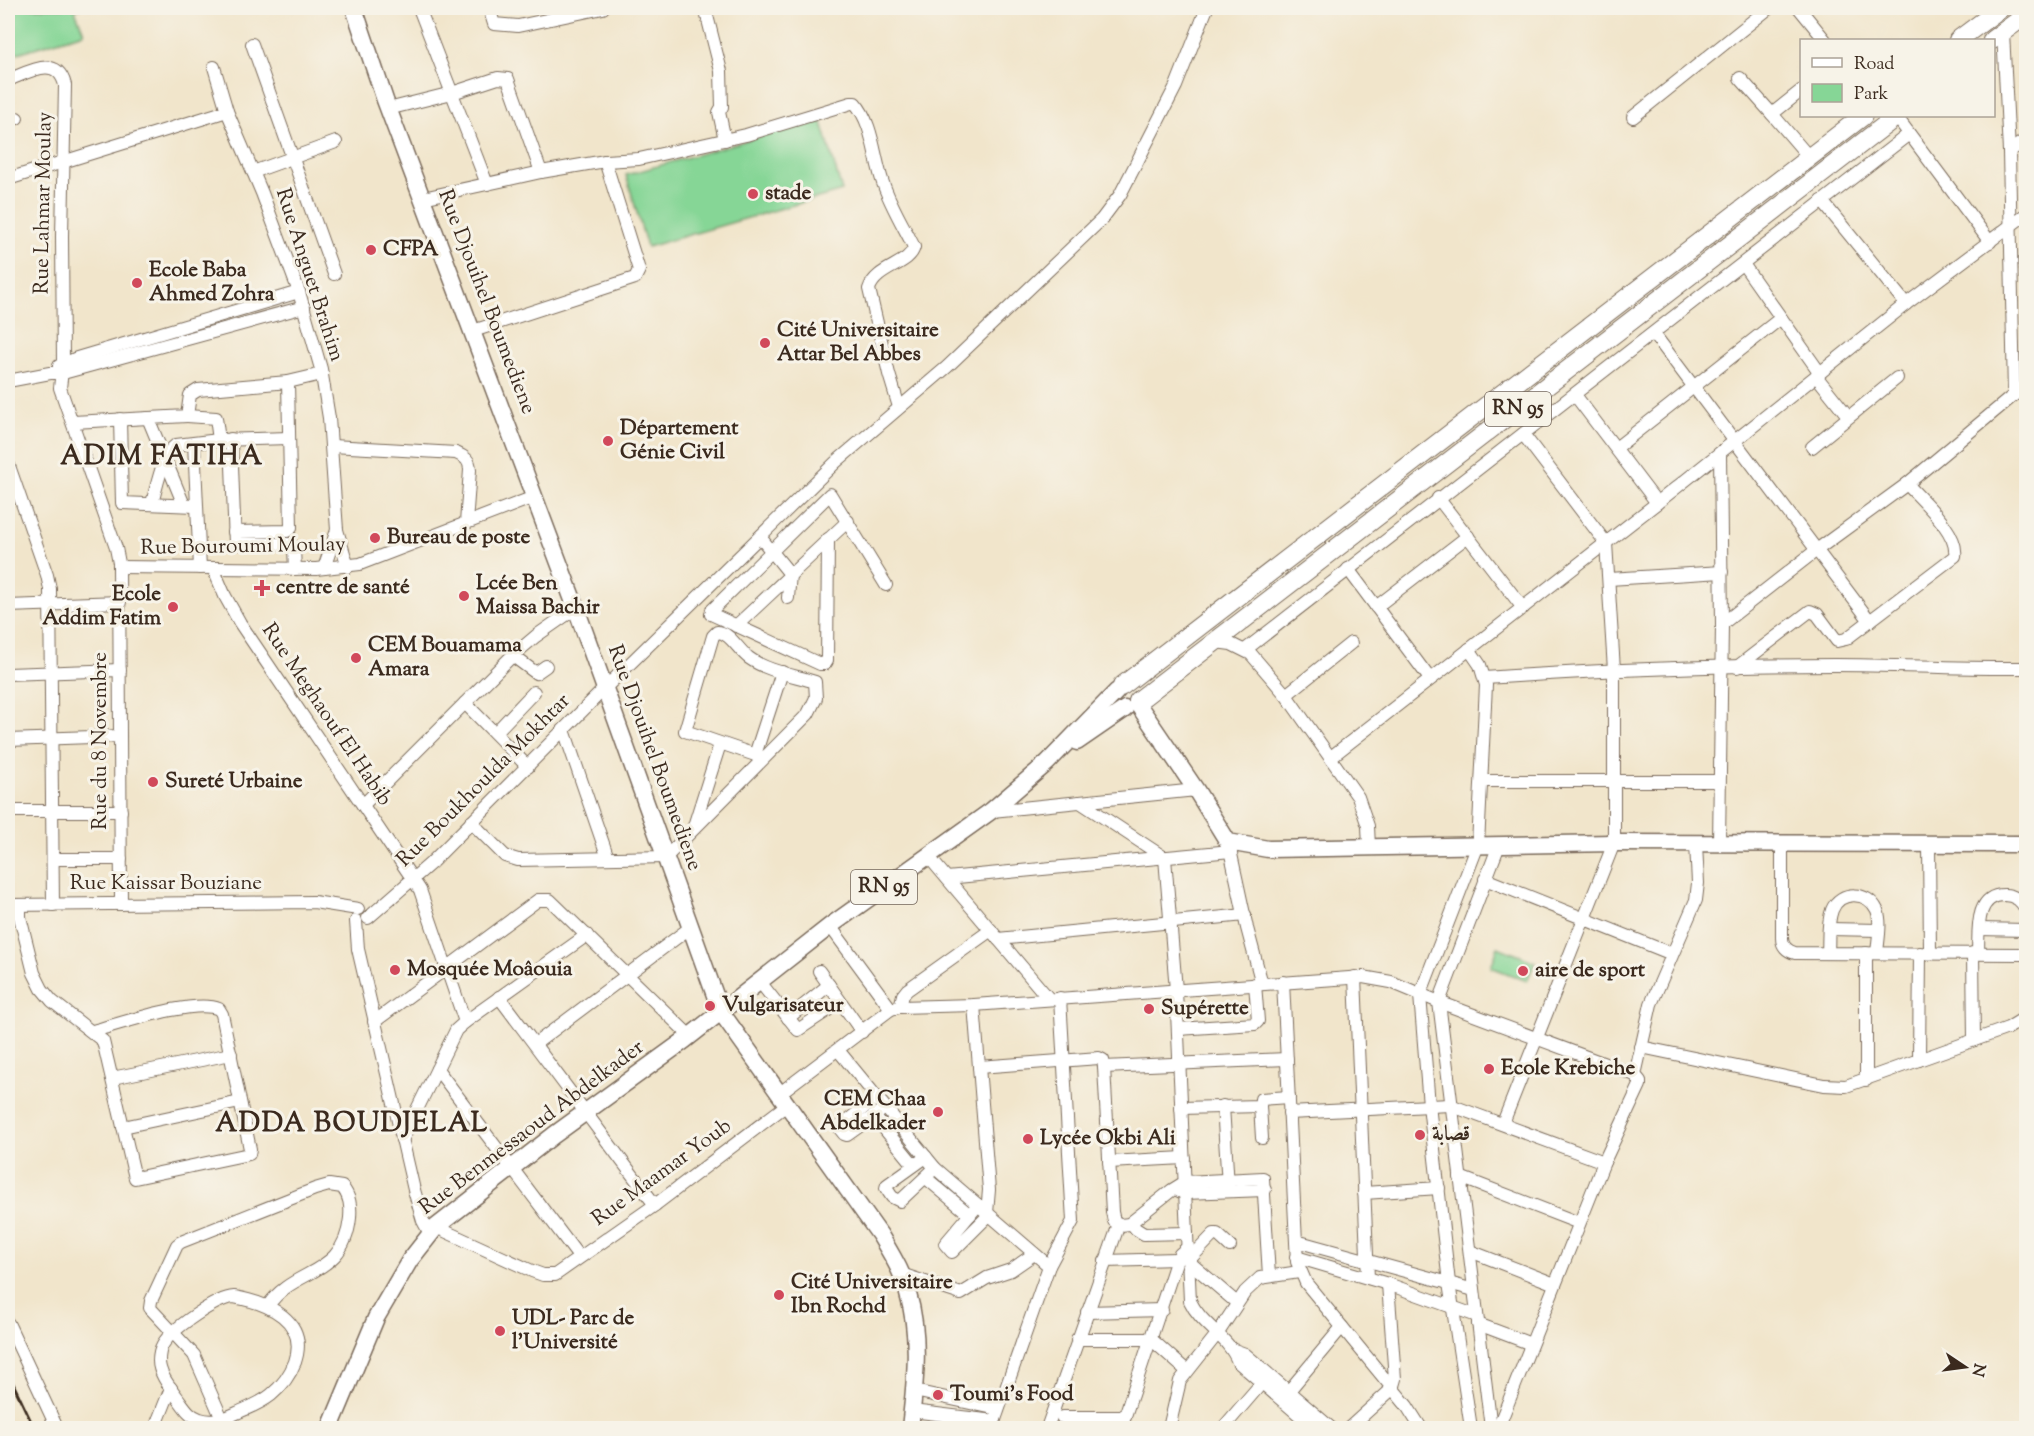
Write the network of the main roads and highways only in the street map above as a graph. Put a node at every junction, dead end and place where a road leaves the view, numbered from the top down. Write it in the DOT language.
graph roads {
  1 [pos="354,8"];
  2 [pos="2001,8"];
  3 [pos="2026,15"];
  4 [pos="1997,36"];
  5 [pos="1959,39"];
  6 [pos="1862,117"];
  7 [pos="1895,117"];
  8 [pos="1120,689"];
  9 [pos="1132,706"];
  10 [pos="1047,763"];
  11 [pos="2026,844"];
  12 [pos="721,1012"];
  13 [pos="330,1428"];
  14 [pos="910,1428"];
  1 -- 12 [label="main road, Rue Djouihel Boumediene"];
  2 -- 5 [label="highway"];
  3 -- 4 [label="highway"];
  6 -- 8 [label="highway, RN 95"];
  7 -- 9 [label="highway, RN 95"];
  8 -- 9 [label="main road"];
  8 -- 10 [label="main road, RN 95"];
  9 -- 10 [label="main road, RN 95"];
  9 -- 11 [label="main road"];
  10 -- 12 [label="main road, RN 95"];
  12 -- 13 [label="main road, Rue Benmessaoud Abdelkader"];
  12 -- 14 [label="main road, Rue Djouihel Boumediene"];
}
